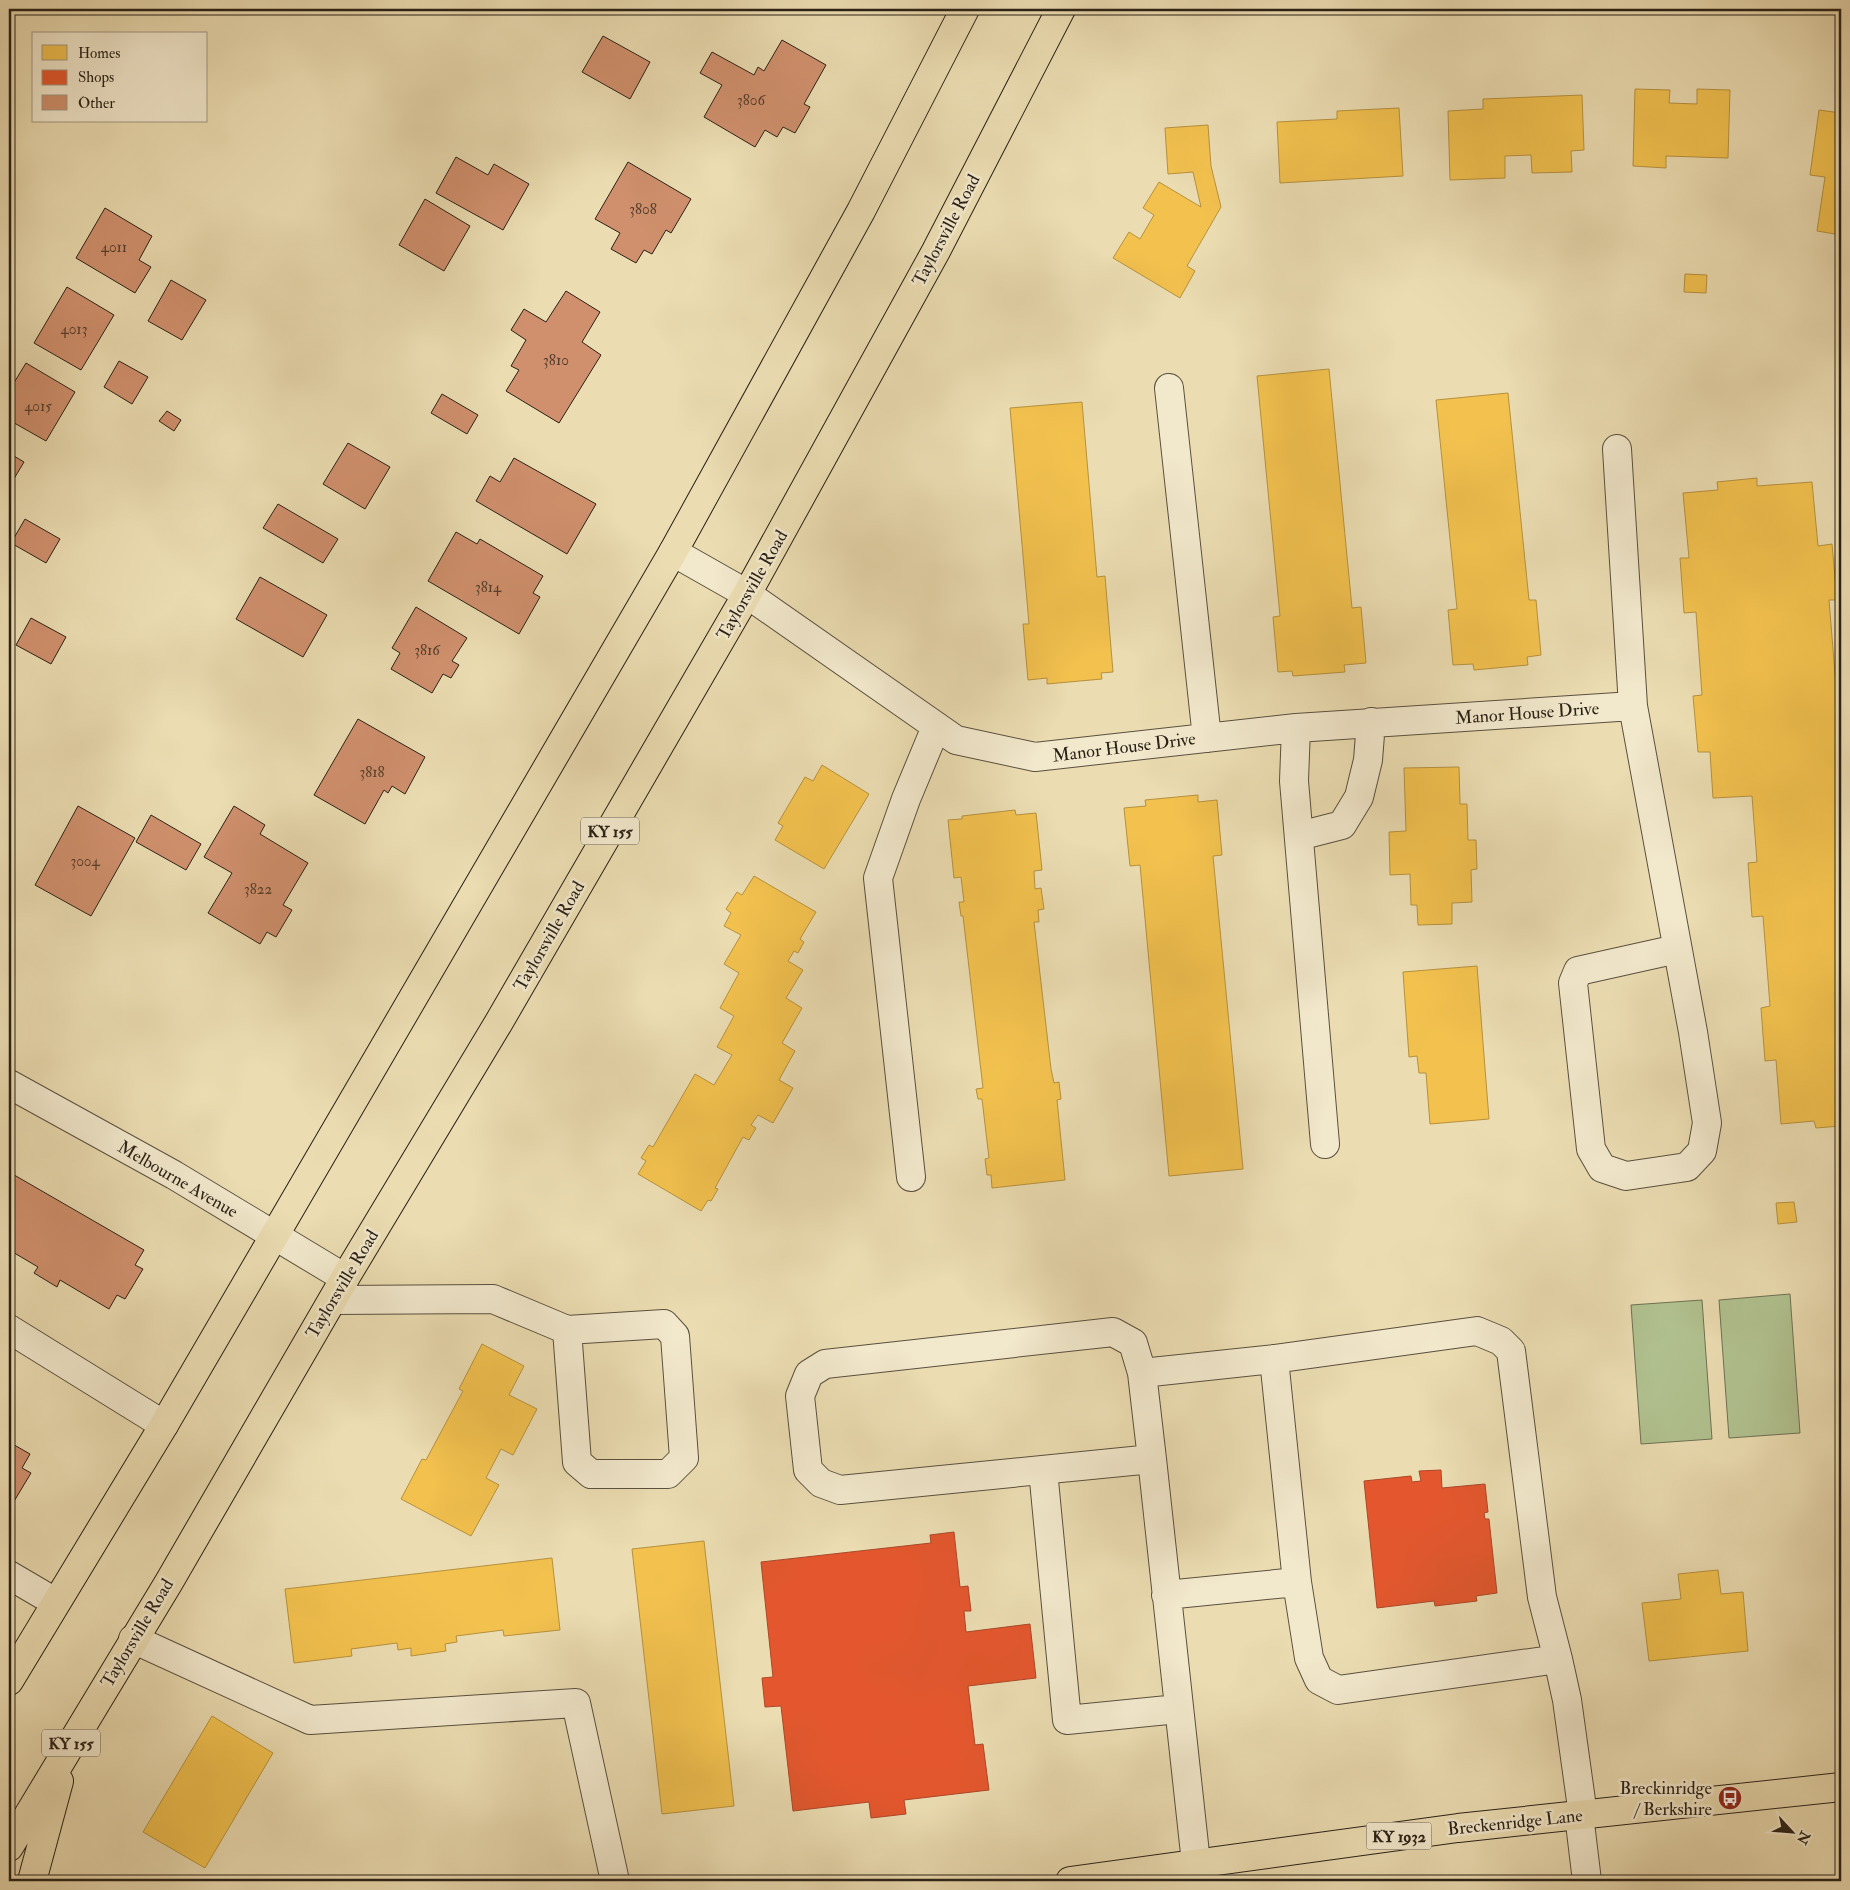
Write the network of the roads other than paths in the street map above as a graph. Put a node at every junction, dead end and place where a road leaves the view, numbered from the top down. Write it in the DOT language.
graph roads {
  1 [pos="965,9"];
  2 [pos="1061,9"];
  3 [pos="1168,388"];
  4 [pos="1617,449"];
  5 [pos="673,552"];
  6 [pos="747,594"];
  7 [pos="1633,706"];
  8 [pos="1370,722"];
  9 [pos="936,727"];
  10 [pos="1296,728"];
  11 [pos="1207,738"];
  12 [pos="1299,836"];
  13 [pos="1677,949"];
  14 [pos="9,1084"];
  15 [pos="1325,1144"];
  16 [pos="911,1177"];
  17 [pos="275,1235"];
  18 [pos="339,1289"];
  19 [pos="9,1329"];
  20 [pos="567,1330"];
  21 [pos="1274,1359"];
  22 [pos="1142,1373"];
  23 [pos="164,1425"];
  24 [pos="1152,1459"];
  25 [pos="1043,1470"];
  26 [pos="9,1575"];
  27 [pos="1297,1582"];
  28 [pos="1166,1595"];
  29 [pos="55,1602"];
  30 [pos="133,1639"];
  31 [pos="1558,1659"];
  32 [pos="9,1681"];
  33 [pos="1178,1709"];
  34 [pos="68,1748"];
  35 [pos="1841,1787"];
  36 [pos="1581,1815"];
  37 [pos="9,1847"];
  38 [pos="1197,1872"];
  39 [pos="32,1881"];
  40 [pos="615,1881"];
  41 [pos="1070,1881"];
  42 [pos="1587,1881"];
  1 -- 5 [label="main road"];
  2 -- 6 [label="main road, Taylorsville Road / KY 155"];
  3 -- 11 [label="street"];
  4 -- 7 [label="street"];
  5 -- 6 [label="street, Manor House Drive"];
  5 -- 17 [label="main road"];
  6 -- 9 [label="street, Manor House Drive"];
  6 -- 18 [label="main road, Taylorsville Road / KY 155"];
  7 -- 8 [label="street, Manor House Drive"];
  7 -- 13 [label="street"];
  8 -- 10 [label="street, Manor House Drive"];
  8 -- 12 [label="street"];
  9 -- 11 [label="street, Manor House Drive"];
  9 -- 16 [label="street"];
  10 -- 11 [label="street, Manor House Drive"];
  10 -- 12 [label="street"];
  12 -- 15 [label="street"];
  13 -- 13 [label="street"];
  14 -- 17 [label="street, Melbourne Avenue"];
  17 -- 18 [label="street, Melbourne Avenue"];
  17 -- 23 [label="main road"];
  18 -- 20 [label="street"];
  18 -- 30 [label="main road, Taylorsville Road / KY 155"];
  19 -- 23 [label="street"];
  20 -- 20 [label="street"];
  21 -- 22 [label="street"];
  21 -- 27 [label="street"];
  21 -- 31 [label="street"];
  22 -- 24 [label="street"];
  22 -- 25 [label="street"];
  23 -- 29 [label="main road"];
  24 -- 25 [label="street"];
  24 -- 28 [label="street"];
  25 -- 33 [label="street"];
  26 -- 29 [label="street"];
  27 -- 28 [label="street"];
  27 -- 31 [label="street"];
  28 -- 33 [label="street"];
  29 -- 32 [label="main road"];
  30 -- 34 [label="main road, Taylorsville Road / KY 155"];
  30 -- 40 [label="street"];
  31 -- 36 [label="street"];
  33 -- 38 [label="street"];
  34 -- 37 [label="main road, Taylorsville Road / KY 155"];
  34 -- 39 [label="main road"];
  35 -- 36 [label="main road, Breckenridge Lane / KY 1932"];
  36 -- 38 [label="main road, Breckenridge Lane / KY 1932"];
  36 -- 42 [label="street"];
  38 -- 41 [label="main road, Breckenridge Lane / KY 1932"];
}
